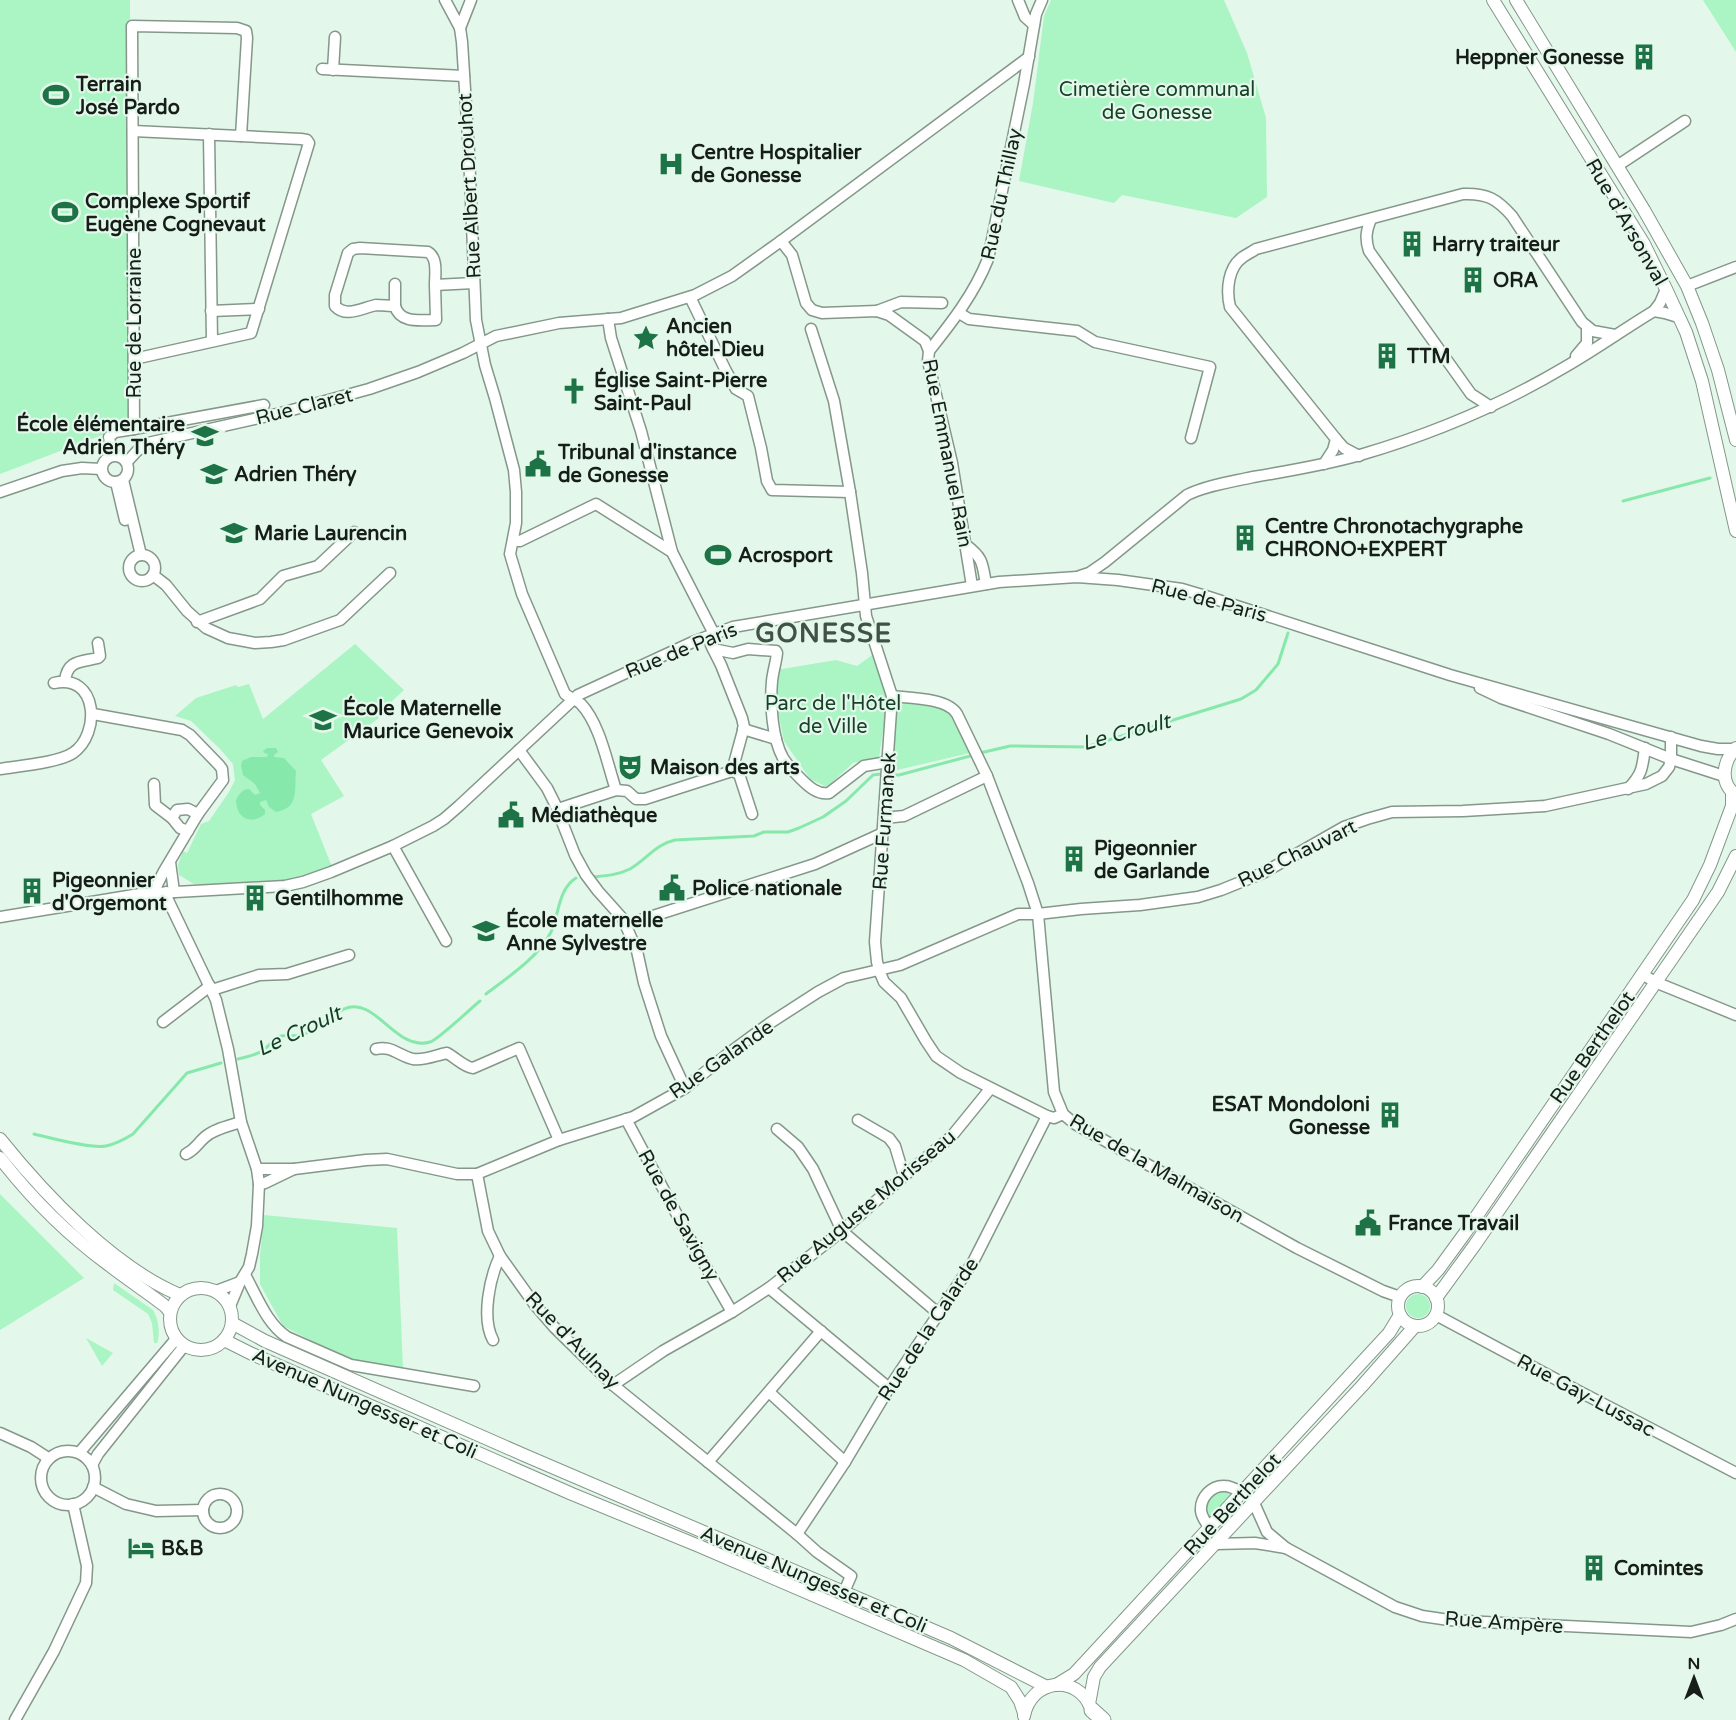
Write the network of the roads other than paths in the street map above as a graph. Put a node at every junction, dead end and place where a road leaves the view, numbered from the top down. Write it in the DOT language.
graph roads {
  1 [pos="445,0"];
  2 [pos="471,0"];
  3 [pos="1018,0"];
  4 [pos="1042,0"];
  5 [pos="1493,0"];
  6 [pos="1516,0"];
  7 [pos="1034,25"];
  8 [pos="460,27"];
  9 [pos="334,38"];
  10 [pos="1029,57"];
  11 [pos="1006,73"];
  12 [pos="464,76"];
  13 [pos="1024,84"];
  14 [pos="1685,121"];
  15 [pos="133,131"];
  16 [pos="208,134"];
  17 [pos="241,136"];
  18 [pos="1617,166"];
  19 [pos="1371,219"];
  20 [pos="781,241"];
  21 [pos="1736,267"];
  22 [pos="474,283"];
  23 [pos="395,284"];
  24 [pos="435,285"];
  25 [pos="1687,286"];
  26 [pos="1666,289"];
  27 [pos="690,297"];
  28 [pos="942,303"];
  29 [pos="395,306"];
  30 [pos="259,309"];
  31 [pos="211,311"];
  32 [pos="877,311"];
  33 [pos="1654,311"];
  34 [pos="959,313"];
  35 [pos="1678,317"];
  36 [pos="608,320"];
  37 [pos="1587,327"];
  38 [pos="811,329"];
  39 [pos="1615,335"];
  40 [pos="212,340"];
  41 [pos="481,344"];
  42 [pos="929,351"];
  43 [pos="134,359"];
  44 [pos="1565,367"];
  45 [pos="264,405"];
  46 [pos="1491,407"];
  47 [pos="135,429"];
  48 [pos="1191,438"];
  49 [pos="1336,440"];
  50 [pos="1736,440"];
  51 [pos="112,455"];
  52 [pos="1359,456"];
  53 [pos="127,462"];
  54 [pos="1324,464"];
  55 [pos="102,469"];
  56 [pos="119,481"];
  57 [pos="0,492"];
  58 [pos="850,492"];
  59 [pos="354,531"];
  60 [pos="1736,531"];
  61 [pos="513,541"];
  62 [pos="966,545"];
  63 [pos="672,552"];
  64 [pos="138,556"];
  65 [pos="1106,562"];
  66 [pos="390,573"];
  67 [pos="153,575"];
  68 [pos="1077,577"];
  69 [pos="1117,579"];
  70 [pos="986,584"];
  71 [pos="972,586"];
  72 [pos="865,604"];
  73 [pos="197,622"];
  74 [pos="714,634"];
  75 [pos="98,643"];
  76 [pos="718,650"];
  77 [pos="1450,675"];
  78 [pos="892,696"];
  79 [pos="572,699"];
  80 [pos="93,714"];
  81 [pos="743,729"];
  82 [pos="1671,737"];
  83 [pos="776,739"];
  84 [pos="1645,748"];
  85 [pos="1735,749"];
  86 [pos="519,750"];
  87 [pos="1671,759"];
  88 [pos="888,762"];
  89 [pos="0,769"];
  90 [pos="732,771"];
  91 [pos="987,776"];
  92 [pos="1724,776"];
  93 [pos="154,784"];
  94 [pos="1628,789"];
  95 [pos="616,790"];
  96 [pos="1734,793"];
  97 [pos="558,809"];
  98 [pos="198,814"];
  99 [pos="752,814"];
  100 [pos="172,818"];
  101 [pos="884,818"];
  102 [pos="188,831"];
  103 [pos="883,833"];
  104 [pos="393,846"];
  105 [pos="1736,856"];
  106 [pos="170,862"];
  107 [pos="165,892"];
  108 [pos="1038,914"];
  109 [pos="0,917"];
  110 [pos="626,925"];
  111 [pos="446,941"];
  112 [pos="349,955"];
  113 [pos="917,957"];
  114 [pos="879,970"];
  115 [pos="1642,974"];
  116 [pos="1655,982"];
  117 [pos="211,988"];
  118 [pos="1736,1015"];
  119 [pos="163,1022"];
  120 [pos="376,1049"];
  121 [pos="685,1088"];
  122 [pos="990,1089"];
  123 [pos="1063,1114"];
  124 [pos="1047,1116"];
  125 [pos="626,1119"];
  126 [pos="858,1120"];
  127 [pos="241,1122"];
  128 [pos="777,1129"];
  129 [pos="0,1139"];
  130 [pos="559,1140"];
  131 [pos="186,1154"];
  132 [pos="0,1158"];
  133 [pos="257,1169"];
  134 [pos="294,1169"];
  135 [pos="477,1174"];
  136 [pos="904,1176"];
  137 [pos="258,1184"];
  138 [pos="842,1231"];
  139 [pos="500,1256"];
  140 [pos="243,1278"];
  141 [pos="1422,1287"];
  142 [pos="769,1288"];
  143 [pos="216,1291"];
  144 [pos="180,1295"];
  145 [pos="1400,1297"];
  146 [pos="1436,1298"];
  147 [pos="230,1306"];
  148 [pos="170,1312"];
  149 [pos="732,1312"];
  150 [pos="939,1314"];
  151 [pos="1400,1315"];
  152 [pos="1436,1315"];
  153 [pos="232,1323"];
  154 [pos="1415,1326"];
  155 [pos="821,1331"];
  156 [pos="224,1340"];
  157 [pos="493,1340"];
  158 [pos="180,1343"];
  159 [pos="613,1385"];
  160 [pos="474,1386"];
  161 [pos="889,1388"];
  162 [pos="769,1392"];
  163 [pos="0,1433"];
  164 [pos="80,1453"];
  165 [pos="48,1458"];
  166 [pos="708,1462"];
  167 [pos="845,1462"];
  168 [pos="92,1465"];
  169 [pos="1736,1473"];
  170 [pos="579,1479"];
  171 [pos="93,1487"];
  172 [pos="1243,1493"];
  173 [pos="572,1494"];
  174 [pos="1254,1503"];
  175 [pos="74,1504"];
  176 [pos="203,1510"];
  177 [pos="1210,1528"];
  178 [pos="796,1534"];
  179 [pos="1216,1544"];
  180 [pos="1286,1548"];
  181 [pos="844,1592"];
  182 [pos="1736,1618"];
  183 [pos="1051,1686"];
  184 [pos="1094,1714"];
  185 [pos="1024,1717"];
  186 [pos="15,1720"];
  1 -- 8 [label="street"];
  2 -- 8 [label="street"];
  3 -- 7 [label="street"];
  4 -- 7 [label="street, Rue du Thillay"];
  5 -- 26 [label="main road, Rue d'Arsonval"];
  6 -- 18 [label="main road, Rue d'Arsonval"];
  7 -- 10 [label="street, Rue du Thillay"];
  8 -- 12 [label="street, Rue Albert Drouhot"];
  9 -- 12 [label="street"];
  10 -- 11 [label="street, Rue Claret"];
  10 -- 13 [label="street, Rue du Thillay"];
  11 -- 13 [label="street"];
  11 -- 20 [label="street, Rue Claret"];
  12 -- 22 [label="street, Rue Albert Drouhot"];
  13 -- 34 [label="street, Rue du Thillay"];
  14 -- 18 [label="street"];
  15 -- 16 [label="street"];
  15 -- 17 [label="street, Rue de Lorraine"];
  15 -- 43 [label="street, Rue de Lorraine"];
  16 -- 17 [label="street"];
  16 -- 31 [label="street"];
  17 -- 30 [label="street"];
  18 -- 25 [label="main road, Rue d'Arsonval"];
  19 -- 37 [label="street"];
  19 -- 46 [label="street"];
  19 -- 49 [label="street"];
  20 -- 27 [label="street, Rue Claret"];
  20 -- 32 [label="street, Rue Emmanuel Rain"];
  21 -- 25 [label="street"];
  22 -- 24 [label="street"];
  22 -- 41 [label="street, Rue Albert Drouhot"];
  23 -- 29 [label="street"];
  24 -- 29 [label="street"];
  24 -- 29 [label="street"];
  25 -- 50 [label="main road, Rue d'Arsonval"];
  26 -- 33 [label="street"];
  26 -- 35 [label="main road, Rue d'Arsonval"];
  27 -- 36 [label="street, Rue Claret"];
  27 -- 58 [label="street"];
  28 -- 32 [label="street"];
  30 -- 31 [label="street"];
  30 -- 40 [label="street"];
  31 -- 40 [label="street"];
  32 -- 42 [label="street, Rue Emmanuel Rain"];
  33 -- 35 [label="street"];
  33 -- 39 [label="street"];
  34 -- 42 [label="street, Rue du Thillay"];
  34 -- 48 [label="street"];
  35 -- 60 [label="main road, Rue d'Arsonval"];
  36 -- 41 [label="street, Rue Claret"];
  36 -- 63 [label="street"];
  37 -- 39 [label="street"];
  37 -- 44 [label="street"];
  38 -- 58 [label="street, Rue Furmanek"];
  39 -- 44 [label="street"];
  40 -- 43 [label="street"];
  41 -- 53 [label="street, Rue Claret"];
  41 -- 61 [label="street, Rue Albert Drouhot"];
  42 -- 62 [label="street, Rue Emmanuel Rain"];
  43 -- 47 [label="street, Rue de Lorraine"];
  44 -- 46 [label="street"];
  45 -- 47 [label="street"];
  46 -- 52 [label="street"];
  47 -- 51 [label="street"];
  49 -- 52 [label="street"];
  49 -- 54 [label="street"];
  51 -- 53 [label="street"];
  51 -- 55 [label="street"];
  52 -- 54 [label="street"];
  53 -- 56 [label="street"];
  54 -- 65 [label="street"];
  55 -- 56 [label="street"];
  55 -- 57 [label="street"];
  56 -- 64 [label="street"];
  58 -- 72 [label="street, Rue Furmanek"];
  59 -- 73 [label="street"];
  61 -- 63 [label="street"];
  61 -- 79 [label="street, Rue Albert Drouhot"];
  62 -- 70 [label="street"];
  62 -- 71 [label="street, Rue Emmanuel Rain"];
  63 -- 74 [label="street"];
  64 -- 67 [label="street"];
  64 -- 67 [label="street"];
  65 -- 68 [label="street"];
  65 -- 69 [label="street"];
  66 -- 73 [label="street"];
  67 -- 73 [label="street"];
  68 -- 69 [label="street, Rue de Paris"];
  68 -- 70 [label="street, Rue de Paris"];
  69 -- 77 [label="street, Rue de Paris"];
  70 -- 71 [label="street, Rue de Paris"];
  71 -- 72 [label="street, Rue de Paris"];
  72 -- 74 [label="street, Rue de Paris"];
  72 -- 78 [label="street, Rue Furmanek"];
  74 -- 76 [label="street"];
  74 -- 79 [label="street, Rue de Paris"];
  75 -- 80 [label="street"];
  76 -- 81 [label="street"];
  76 -- 83 [label="street"];
  77 -- 82 [label="street, Rue de Paris"];
  77 -- 84 [label="street, Rue de Paris"];
  78 -- 88 [label="street, Rue Furmanek"];
  78 -- 91 [label="street, Rue de la Malmaison"];
  79 -- 86 [label="street, Rue de Paris"];
  79 -- 95 [label="street, Rue Albert Drouhot"];
  80 -- 89 [label="street"];
  80 -- 98 [label="street"];
  81 -- 83 [label="street"];
  81 -- 90 [label="street"];
  82 -- 84 [label="street"];
  82 -- 85 [label="street, Rue de Paris"];
  82 -- 87 [label="street"];
  83 -- 88 [label="street"];
  84 -- 87 [label="street, Rue de Paris"];
  84 -- 94 [label="street"];
  85 -- 92 [label="main road"];
  86 -- 97 [label="street"];
  86 -- 104 [label="street, Rue de Paris"];
  87 -- 92 [label="street, Rue de Paris"];
  87 -- 94 [label="street, Rue Chauvart"];
  88 -- 101 [label="street, Rue Furmanek"];
  90 -- 95 [label="street"];
  90 -- 99 [label="street"];
  91 -- 101 [label="street"];
  91 -- 108 [label="street, Rue de la Malmaison"];
  92 -- 96 [label="main road"];
  93 -- 100 [label="street"];
  94 -- 108 [label="street, Rue Chauvart"];
  95 -- 97 [label="street"];
  96 -- 115 [label="main road, Rue Berthelot"];
  97 -- 110 [label="street"];
  98 -- 100 [label="street"];
  98 -- 102 [label="street"];
  100 -- 102 [label="street"];
  101 -- 103 [label="street, Rue Furmanek"];
  102 -- 106 [label="street"];
  103 -- 110 [label="street"];
  103 -- 114 [label="street, Rue Furmanek"];
  104 -- 107 [label="street, Rue de Paris"];
  104 -- 111 [label="street"];
  105 -- 116 [label="main road, Rue Berthelot"];
  106 -- 107 [label="street"];
  106 -- 107 [label="street"];
  107 -- 109 [label="street, Rue de Paris"];
  107 -- 117 [label="street"];
  108 -- 113 [label="street, Rue Chauvart"];
  108 -- 123 [label="street, Rue de la Malmaison"];
  110 -- 121 [label="street"];
  112 -- 117 [label="street"];
  113 -- 114 [label="street, Rue Galande"];
  114 -- 121 [label="street, Rue Galande"];
  114 -- 122 [label="street"];
  115 -- 116 [label="street"];
  115 -- 141 [label="main road, Rue Berthelot"];
  116 -- 118 [label="street"];
  116 -- 146 [label="main road, Rue Berthelot"];
  117 -- 119 [label="street"];
  117 -- 127 [label="street"];
  120 -- 130 [label="street"];
  121 -- 125 [label="street, Rue Galande"];
  122 -- 124 [label="street"];
  122 -- 136 [label="street, Rue Auguste Morisseau"];
  123 -- 124 [label="street"];
  123 -- 145 [label="street, Rue de la Malmaison"];
  124 -- 150 [label="street, Rue de la Calarde"];
  125 -- 130 [label="street, Rue Galande"];
  125 -- 149 [label="street, Rue de Savigny"];
  126 -- 136 [label="street"];
  127 -- 131 [label="street"];
  127 -- 133 [label="street"];
  128 -- 138 [label="street"];
  129 -- 144 [label="main road"];
  130 -- 135 [label="street, Rue Galande"];
  132 -- 148 [label="main road"];
  133 -- 134 [label="street"];
  133 -- 137 [label="street"];
  134 -- 135 [label="street"];
  134 -- 137 [label="street"];
  135 -- 139 [label="street, Rue d'Aulnay"];
  136 -- 138 [label="street, Rue Auguste Morisseau"];
  137 -- 140 [label="street"];
  138 -- 142 [label="street, Rue Auguste Morisseau"];
  138 -- 150 [label="street"];
  139 -- 157 [label="street"];
  139 -- 159 [label="street, Rue d'Aulnay"];
  140 -- 143 [label="street"];
  140 -- 147 [label="street"];
  140 -- 160 [label="street"];
  141 -- 145 [label="main road"];
  141 -- 146 [label="main road"];
  142 -- 149 [label="street, Rue Auguste Morisseau"];
  142 -- 155 [label="street"];
  143 -- 144 [label="main road"];
  143 -- 147 [label="main road"];
  144 -- 148 [label="main road"];
  145 -- 151 [label="main road"];
  146 -- 152 [label="main road"];
  147 -- 153 [label="main road"];
  148 -- 158 [label="main road"];
  149 -- 159 [label="street, Rue Auguste Morisseau"];
  150 -- 161 [label="street, Rue de la Calarde"];
  151 -- 154 [label="main road"];
  151 -- 172 [label="main road, Rue Berthelot"];
  152 -- 154 [label="main road"];
  152 -- 169 [label="street, Rue Gay-Lussac"];
  153 -- 156 [label="main road"];
  153 -- 170 [label="main road, Avenue Nungesser et Coli"];
  154 -- 174 [label="main road, Rue Berthelot"];
  155 -- 161 [label="street"];
  155 -- 162 [label="street"];
  156 -- 158 [label="main road"];
  156 -- 173 [label="main road, Avenue Nungesser et Coli"];
  158 -- 164 [label="street"];
  158 -- 168 [label="street"];
  159 -- 166 [label="street, Rue d'Aulnay"];
  161 -- 167 [label="street, Rue de la Calarde"];
  162 -- 166 [label="street"];
  162 -- 167 [label="street"];
  163 -- 165 [label="street"];
  164 -- 165 [label="street"];
  164 -- 168 [label="street"];
  165 -- 175 [label="street"];
  166 -- 178 [label="street, Rue d'Aulnay"];
  167 -- 178 [label="street, Rue de la Calarde"];
  168 -- 171 [label="street"];
  170 -- 173 [label="main road"];
  170 -- 181 [label="main road, Avenue Nungesser et Coli"];
  171 -- 175 [label="street"];
  171 -- 176 [label="street"];
  172 -- 177 [label="main road, Rue Berthelot"];
  172 -- 177 [label="street"];
  173 -- 185 [label="main road, Avenue Nungesser et Coli"];
  174 -- 179 [label="main road, Rue Berthelot"];
  174 -- 180 [label="street, Rue Ampère"];
  175 -- 186 [label="street"];
  177 -- 183 [label="main road, Rue Berthelot"];
  178 -- 181 [label="street, Rue d'Aulnay"];
  179 -- 180 [label="street, Rue Ampère"];
  179 -- 184 [label="main road, Rue Berthelot"];
  180 -- 182 [label="street, Rue Ampère"];
  181 -- 183 [label="main road, Avenue Nungesser et Coli"];
  183 -- 184 [label="main road, Avenue Nungesser et Coli"];
  183 -- 185 [label="main road, Rue Berthelot"];
}
